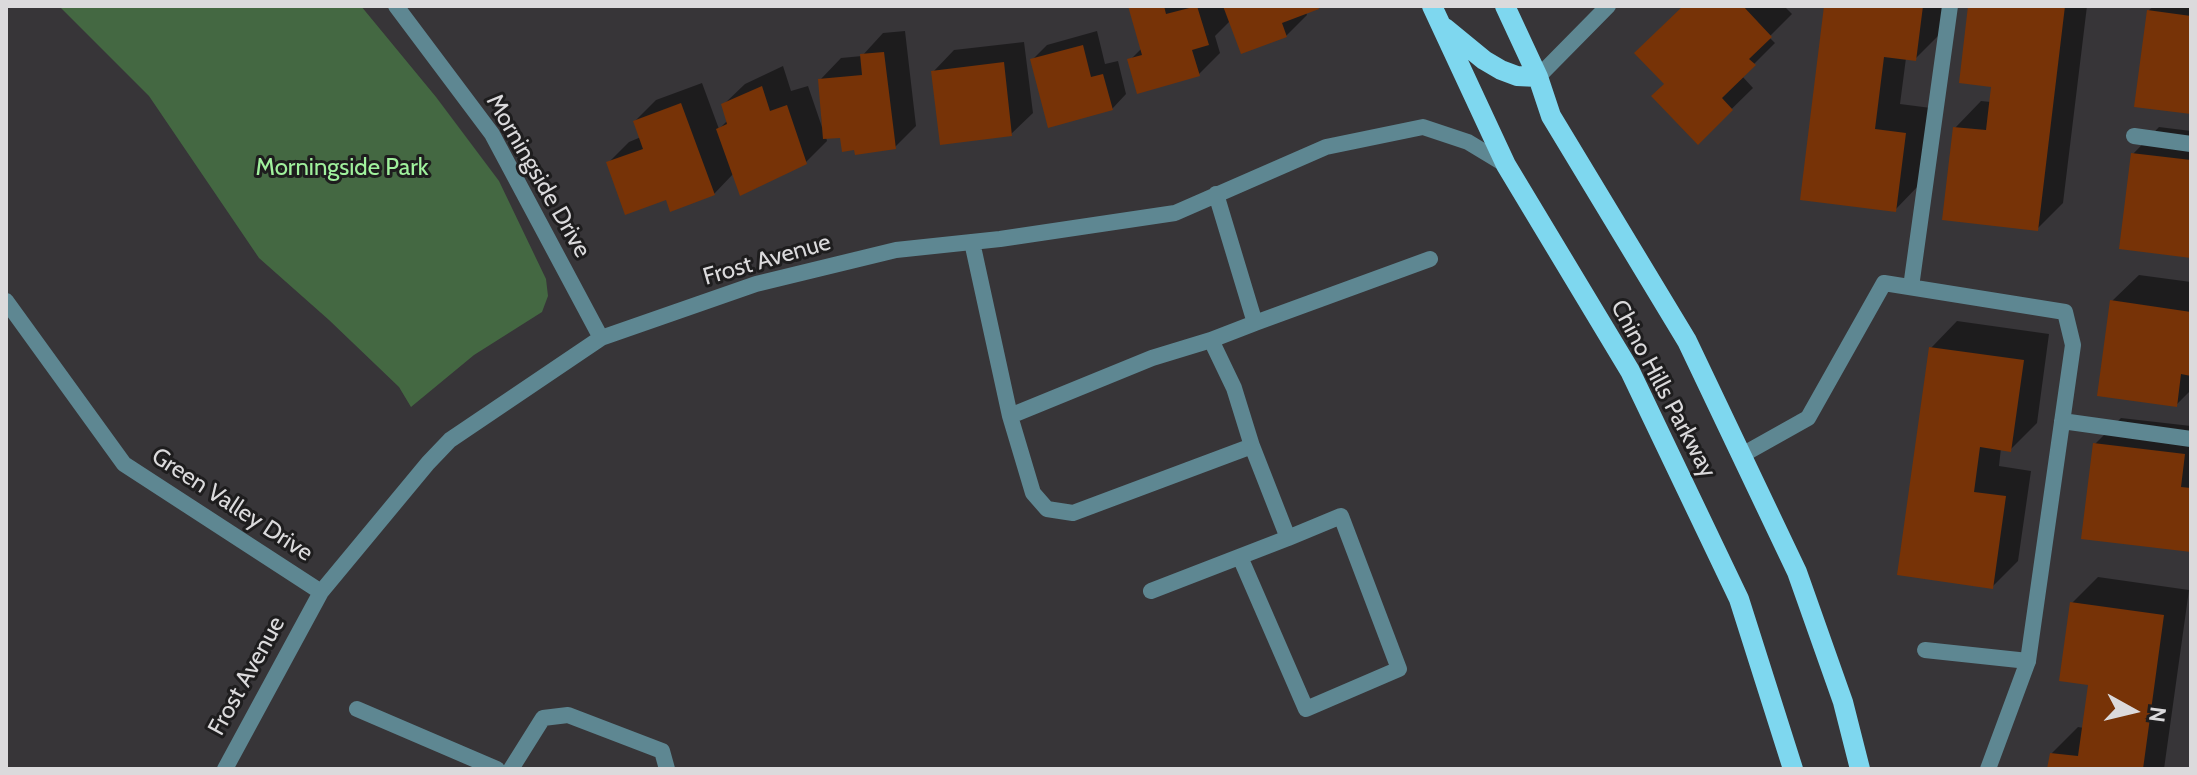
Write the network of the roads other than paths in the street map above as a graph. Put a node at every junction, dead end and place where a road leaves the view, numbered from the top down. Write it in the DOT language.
graph roads {
  1 [pos="1505,6"];
  2 [pos="1608,6"];
  3 [pos="1950,6"];
  4 [pos="399,7"];
  5 [pos="1436,15"];
  6 [pos="1538,77"];
  7 [pos="2134,136"];
  8 [pos="2191,144"];
  9 [pos="1506,165"];
  10 [pos="1216,194"];
  11 [pos="972,242"];
  12 [pos="1430,259"];
  13 [pos="1911,287"];
  14 [pos="6,301"];
  15 [pos="1255,323"];
  16 [pos="601,338"];
  17 [pos="1211,340"];
  18 [pos="1010,416"];
  19 [pos="2062,421"];
  20 [pos="2191,439"];
  21 [pos="1252,446"];
  22 [pos="1742,455"];
  23 [pos="1288,538"];
  24 [pos="1240,557"];
  25 [pos="1151,591"];
  26 [pos="321,592"];
  27 [pos="1925,650"];
  28 [pos="2028,661"];
  29 [pos="357,709"];
  30 [pos="225,769"];
  31 [pos="497,769"];
  32 [pos="511,769"];
  33 [pos="667,769"];
  34 [pos="1793,769"];
  35 [pos="1860,769"];
  36 [pos="1988,769"];
  1 -- 6 [label="main road, Chino Hills Parkway"];
  2 -- 6 [label="street"];
  3 -- 13 [label="street"];
  4 -- 16 [label="street, Morningside Drive"];
  5 -- 6 [label="main road"];
  5 -- 9 [label="main road, Chino Hills Parkway"];
  6 -- 22 [label="main road, Chino Hills Parkway"];
  7 -- 8 [label="street"];
  9 -- 10 [label="street, Frost Avenue"];
  9 -- 34 [label="main road, Chino Hills Parkway"];
  10 -- 11 [label="street, Frost Avenue"];
  10 -- 15 [label="street"];
  11 -- 16 [label="street, Frost Avenue"];
  11 -- 18 [label="street"];
  12 -- 15 [label="street"];
  13 -- 19 [label="street"];
  13 -- 22 [label="street"];
  14 -- 26 [label="street, Green Valley Drive"];
  15 -- 17 [label="street"];
  16 -- 26 [label="street, Frost Avenue"];
  17 -- 18 [label="street"];
  17 -- 21 [label="street"];
  18 -- 21 [label="street"];
  19 -- 20 [label="street"];
  19 -- 28 [label="street"];
  21 -- 23 [label="street"];
  22 -- 35 [label="main road, Chino Hills Parkway"];
  23 -- 24 [label="street"];
  23 -- 24 [label="street"];
  24 -- 25 [label="street"];
  26 -- 30 [label="street, Frost Avenue"];
  27 -- 28 [label="street"];
  28 -- 36 [label="street"];
  29 -- 31 [label="street"];
  32 -- 33 [label="street"];
}
